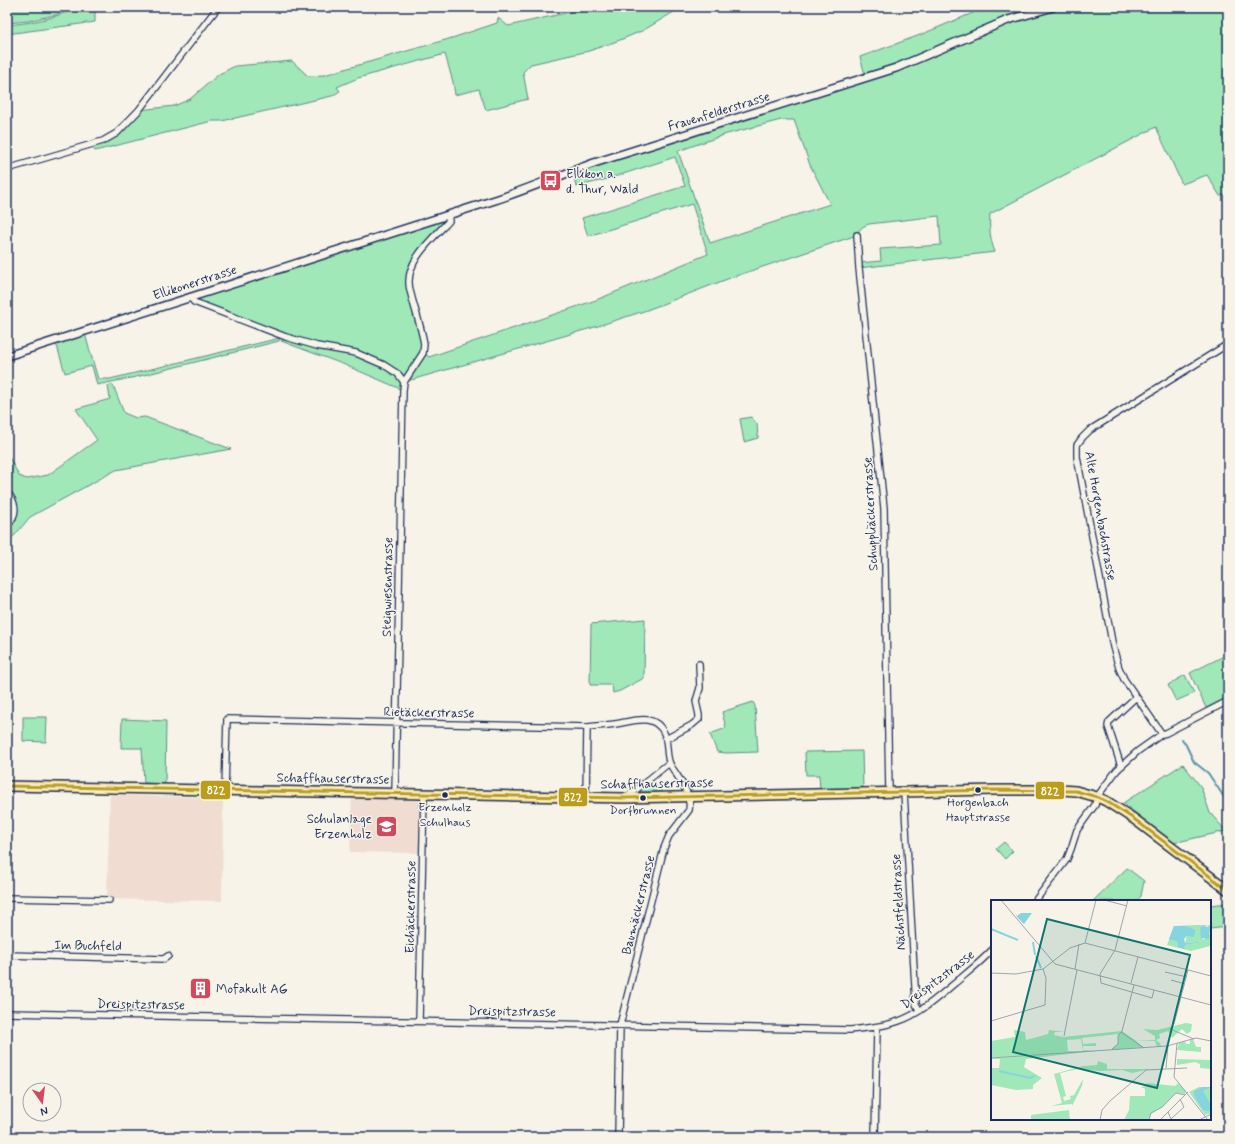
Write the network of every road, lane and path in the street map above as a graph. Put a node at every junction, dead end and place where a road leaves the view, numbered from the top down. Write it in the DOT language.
graph roads {
  1 [pos="218,7"];
  2 [pos="1053,7"];
  3 [pos="7,169"];
  4 [pos="448,215"];
  5 [pos="390,233"];
  6 [pos="857,235"];
  7 [pos="190,297"];
  8 [pos="1228,344"];
  9 [pos="7,356"];
  10 [pos="404,382"];
  11 [pos="7,492"];
  12 [pos="7,526"];
  13 [pos="698,664"];
  14 [pos="1136,697"];
  15 [pos="1228,701"];
  16 [pos="396,723"];
  17 [pos="587,727"];
  18 [pos="1162,734"];
  19 [pos="666,739"];
  20 [pos="669,763"];
  21 [pos="1121,766"];
  22 [pos="7,786"];
  23 [pos="225,790"];
  24 [pos="904,792"];
  25 [pos="889,793"];
  26 [pos="395,794"];
  27 [pos="424,794"];
  28 [pos="688,797"];
  29 [pos="1098,797"];
  30 [pos="586,798"];
  31 [pos="625,798"];
  32 [pos="1228,890"];
  33 [pos="7,898"];
  34 [pos="109,900"];
  35 [pos="1036,900"];
  36 [pos="991,951"];
  37 [pos="7,955"];
  38 [pos="168,956"];
  39 [pos="919,1010"];
  40 [pos="7,1013"];
  41 [pos="419,1021"];
  42 [pos="620,1025"];
  43 [pos="877,1027"];
  44 [pos="618,1137"];
  45 [pos="875,1137"];
  1 -- 3 [label="street"];
  2 -- 4 [label="street, Frauenfelderstrasse"];
  4 -- 5 [label="street, Frauenfelderstrasse"];
  4 -- 10 [label="street"];
  5 -- 7 [label="street, Ellikonerstrasse"];
  6 -- 25 [label="street, Schuppliäckerstrasse"];
  7 -- 9 [label="street, Ellikonerstrasse"];
  7 -- 10 [label="street"];
  8 -- 14 [label="street, Alte Horgenbachstrasse"];
  10 -- 16 [label="street, Steigwiesenstrasse"];
  11 -- 12 [label="street"];
  13 -- 19 [label="street"];
  14 -- 18 [label="street, Alte Horgenbachstrasse"];
  14 -- 21 [label="street"];
  15 -- 18 [label="street"];
  16 -- 17 [label="street, Rietäckerstrasse"];
  16 -- 23 [label="street, Rietäckerstrasse"];
  16 -- 26 [label="street, Steigwiesenstrasse"];
  17 -- 19 [label="street, Rietäckerstrasse"];
  17 -- 30 [label="street"];
  18 -- 21 [label="street"];
  19 -- 20 [label="street, Rietäckerstrasse"];
  20 -- 28 [label="street, Rietäckerstrasse"];
  20 -- 31 [label="street"];
  21 -- 29 [label="street"];
  22 -- 23 [label="main road, Schaffhauserstrasse"];
  23 -- 26 [label="main road, Schaffhauserstrasse"];
  24 -- 25 [label="main road, Schaffhauserstrasse"];
  24 -- 29 [label="main road, Schaffhauserstrasse"];
  24 -- 39 [label="street, Nächstfeldstrasse"];
  25 -- 28 [label="main road, Schaffhauserstrasse"];
  26 -- 27 [label="main road, Schaffhauserstrasse"];
  27 -- 30 [label="main road, Schaffhauserstrasse"];
  27 -- 41 [label="street, Eichäckerstrasse"];
  28 -- 31 [label="main road, Schaffhauserstrasse"];
  28 -- 42 [label="street, Baumäckerstrasse"];
  29 -- 32 [label="main road, Schaffhauserstrasse"];
  29 -- 35 [label="street"];
  30 -- 31 [label="main road, Schaffhauserstrasse"];
  33 -- 34 [label="street"];
  36 -- 39 [label="street, Dreispitzstrasse"];
  37 -- 38 [label="street, Im Buchfeld"];
  39 -- 43 [label="street, Dreispitzstrasse"];
  40 -- 41 [label="street, Dreispitzstrasse"];
  41 -- 42 [label="street, Dreispitzstrasse"];
  42 -- 43 [label="street, Dreispitzstrasse"];
  42 -- 44 [label="street, Baumäckerstrasse"];
  43 -- 45 [label="street"];
}
